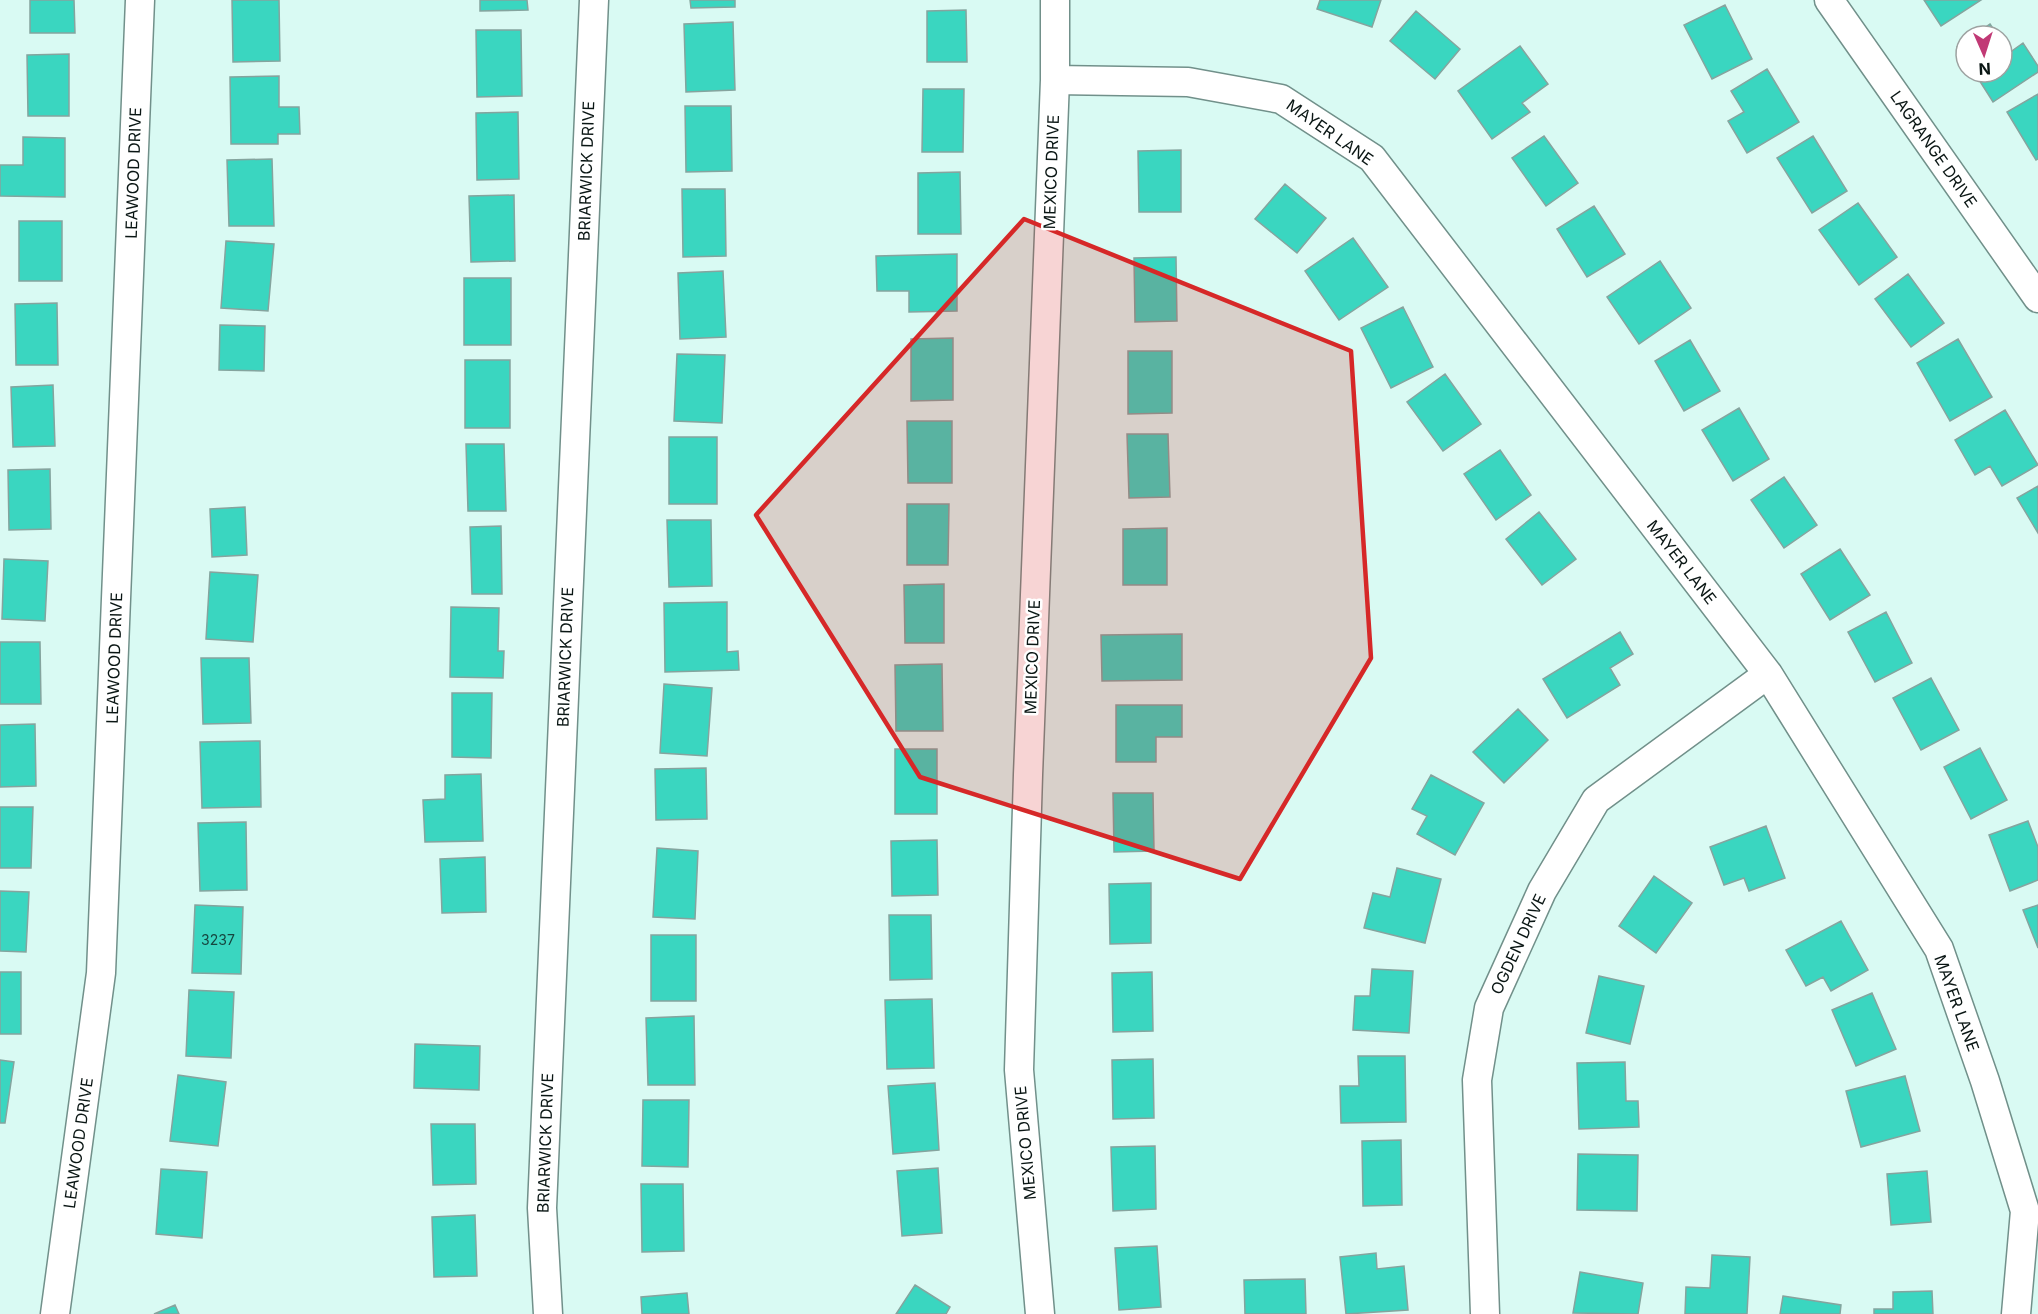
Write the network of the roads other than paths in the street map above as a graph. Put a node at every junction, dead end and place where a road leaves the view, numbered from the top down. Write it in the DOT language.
graph roads {
  1 [pos="140,0"];
  2 [pos="594,0"];
  3 [pos="1055,0"];
  4 [pos="1829,0"];
  5 [pos="1055,80"];
  6 [pos="2038,298"];
  7 [pos="1768,674"];
  8 [pos="55,1314"];
  9 [pos="548,1314"];
  10 [pos="1040,1314"];
  11 [pos="1485,1314"];
  12 [pos="2016,1314"];
  1 -- 8 [label="street, LEAWOOD DRIVE"];
  2 -- 9 [label="street, BRIARWICK DRIVE"];
  3 -- 5 [label="street, MEXICO DRIVE"];
  4 -- 6 [label="street, LAGRANGE DRIVE"];
  5 -- 7 [label="street, MAYER LANE"];
  5 -- 10 [label="street, MEXICO DRIVE"];
  7 -- 11 [label="street, OGDEN DRIVE"];
  7 -- 12 [label="street, MAYER LANE"];
}
